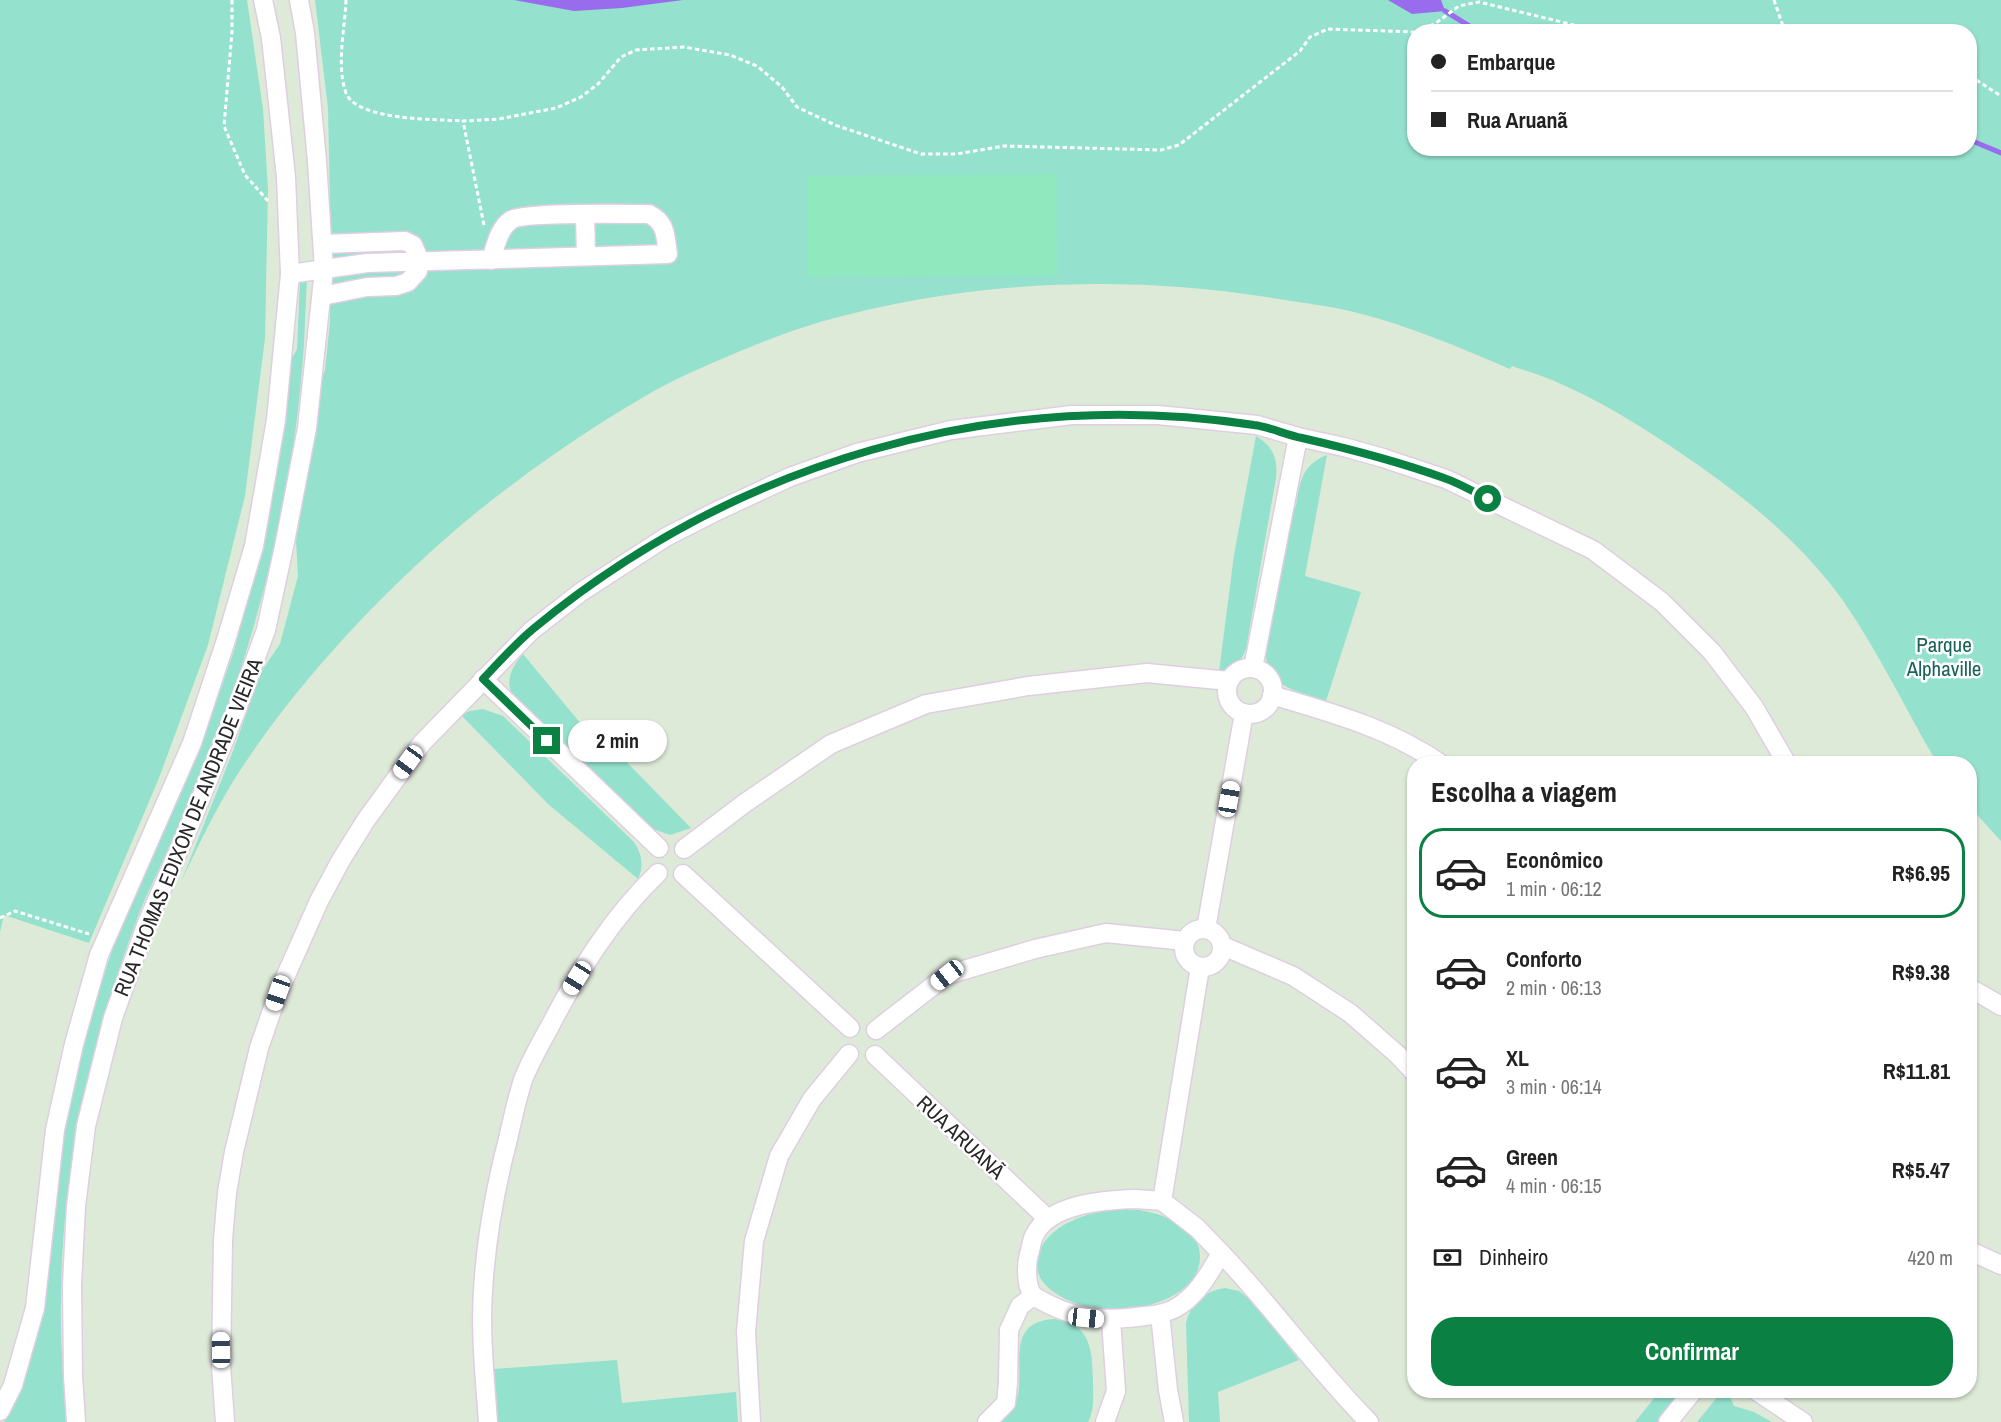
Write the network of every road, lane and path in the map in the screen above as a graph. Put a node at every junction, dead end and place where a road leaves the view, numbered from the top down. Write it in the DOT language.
graph roads {
  1 [pos="232,0"];
  2 [pos="263,0"];
  3 [pos="299,0"];
  4 [pos="346,0"];
  5 [pos="1774,0"];
  6 [pos="1434,24"];
  7 [pos="1570,24"];
  8 [pos="1782,24"];
  9 [pos="1407,32"];
  10 [pos="1977,81"];
  11 [pos="2001,96"];
  12 [pos="463,121"];
  13 [pos="268,201"];
  14 [pos="585,215"];
  15 [pos="484,225"];
  16 [pos="323,244"];
  17 [pos="586,256"];
  18 [pos="491,260"];
  19 [pos="420,261"];
  20 [pos="324,270"];
  21 [pos="290,274"];
  22 [pos="322,296"];
  23 [pos="1298,437"];
  24 [pos="1253,668"];
  25 [pos="483,679"];
  26 [pos="1229,681"];
  27 [pos="1272,694"];
  28 [pos="1244,713"];
  29 [pos="1427,756"];
  30 [pos="1782,756"];
  31 [pos="659,848"];
  32 [pos="684,849"];
  33 [pos="658,873"];
  34 [pos="683,874"];
  35 [pos="0,918"];
  36 [pos="1206,929"];
  37 [pos="89,934"];
  38 [pos="1185,941"];
  39 [pos="1223,946"];
  40 [pos="1200,967"];
  41 [pos="1977,993"];
  42 [pos="2001,1006"];
  43 [pos="850,1029"];
  44 [pos="876,1030"];
  45 [pos="849,1054"];
  46 [pos="875,1055"];
  47 [pos="1407,1065"];
  48 [pos="1162,1200"];
  49 [pos="1048,1219"];
  50 [pos="1221,1253"];
  51 [pos="1977,1254"];
  52 [pos="2001,1265"];
  53 [pos="1033,1296"];
  54 [pos="1160,1314"];
  55 [pos="1111,1320"];
  56 [pos="1688,1398"];
  57 [pos="1767,1398"];
  58 [pos="0,1411"];
  59 [pos="76,1422"];
  60 [pos="225,1422"];
  61 [pos="488,1422"];
  62 [pos="751,1422"];
  63 [pos="987,1422"];
  64 [pos="1105,1422"];
  65 [pos="1174,1422"];
  66 [pos="1369,1422"];
  67 [pos="1668,1422"];
  68 [pos="1803,1422"];
  1 -- 13 [label="path"];
  2 -- 21 [label="street, RUA THOMAS EDIXON DE ANDRADE VIEIRA"];
  3 -- 16 [label="street, RUA THOMAS EDIXON DE ANDRADE VIEIRA"];
  4 -- 12 [label="path"];
  5 -- 8 [label="path"];
  6 -- 7 [label="path"];
  9 -- 12 [label="path"];
  10 -- 11 [label="path"];
  12 -- 15 [label="path"];
  14 -- 17 [label="street"];
  14 -- 17 [label="street"];
  14 -- 18 [label="street"];
  16 -- 19 [label="street"];
  16 -- 20 [label="street, RUA THOMAS EDIXON DE ANDRADE VIEIRA"];
  17 -- 18 [label="street"];
  18 -- 19 [label="street"];
  19 -- 20 [label="street"];
  19 -- 22 [label="street"];
  20 -- 21 [label="street"];
  20 -- 22 [label="street, RUA THOMAS EDIXON DE ANDRADE VIEIRA"];
  21 -- 58 [label="street, RUA THOMAS EDIXON DE ANDRADE VIEIRA"];
  22 -- 59 [label="street, RUA THOMAS EDIXON DE ANDRADE VIEIRA"];
  23 -- 24 [label="street"];
  23 -- 25 [label="street"];
  23 -- 30 [label="street"];
  24 -- 26 [label="street"];
  24 -- 27 [label="street"];
  25 -- 31 [label="street"];
  25 -- 60 [label="street"];
  26 -- 28 [label="street"];
  26 -- 32 [label="street"];
  27 -- 28 [label="street"];
  27 -- 29 [label="street"];
  28 -- 36 [label="street"];
  31 -- 32 [label="street"];
  31 -- 33 [label="street"];
  32 -- 34 [label="street"];
  33 -- 34 [label="street"];
  33 -- 61 [label="street"];
  34 -- 43 [label="street"];
  35 -- 37 [label="path"];
  36 -- 38 [label="street"];
  36 -- 39 [label="street"];
  38 -- 40 [label="street"];
  38 -- 44 [label="street"];
  39 -- 40 [label="street"];
  39 -- 47 [label="street"];
  40 -- 48 [label="street"];
  41 -- 42 [label="street"];
  43 -- 44 [label="street"];
  43 -- 45 [label="street"];
  44 -- 46 [label="street"];
  45 -- 46 [label="street"];
  45 -- 62 [label="street"];
  46 -- 49 [label="street, RUA ARUANÃ"];
  48 -- 49 [label="street"];
  48 -- 50 [label="street"];
  49 -- 53 [label="street"];
  50 -- 54 [label="street"];
  50 -- 66 [label="street"];
  51 -- 52 [label="street"];
  53 -- 55 [label="street"];
  53 -- 63 [label="street"];
  54 -- 55 [label="street"];
  54 -- 65 [label="street"];
  55 -- 64 [label="street"];
  56 -- 67 [label="street"];
  57 -- 68 [label="street"];
}
